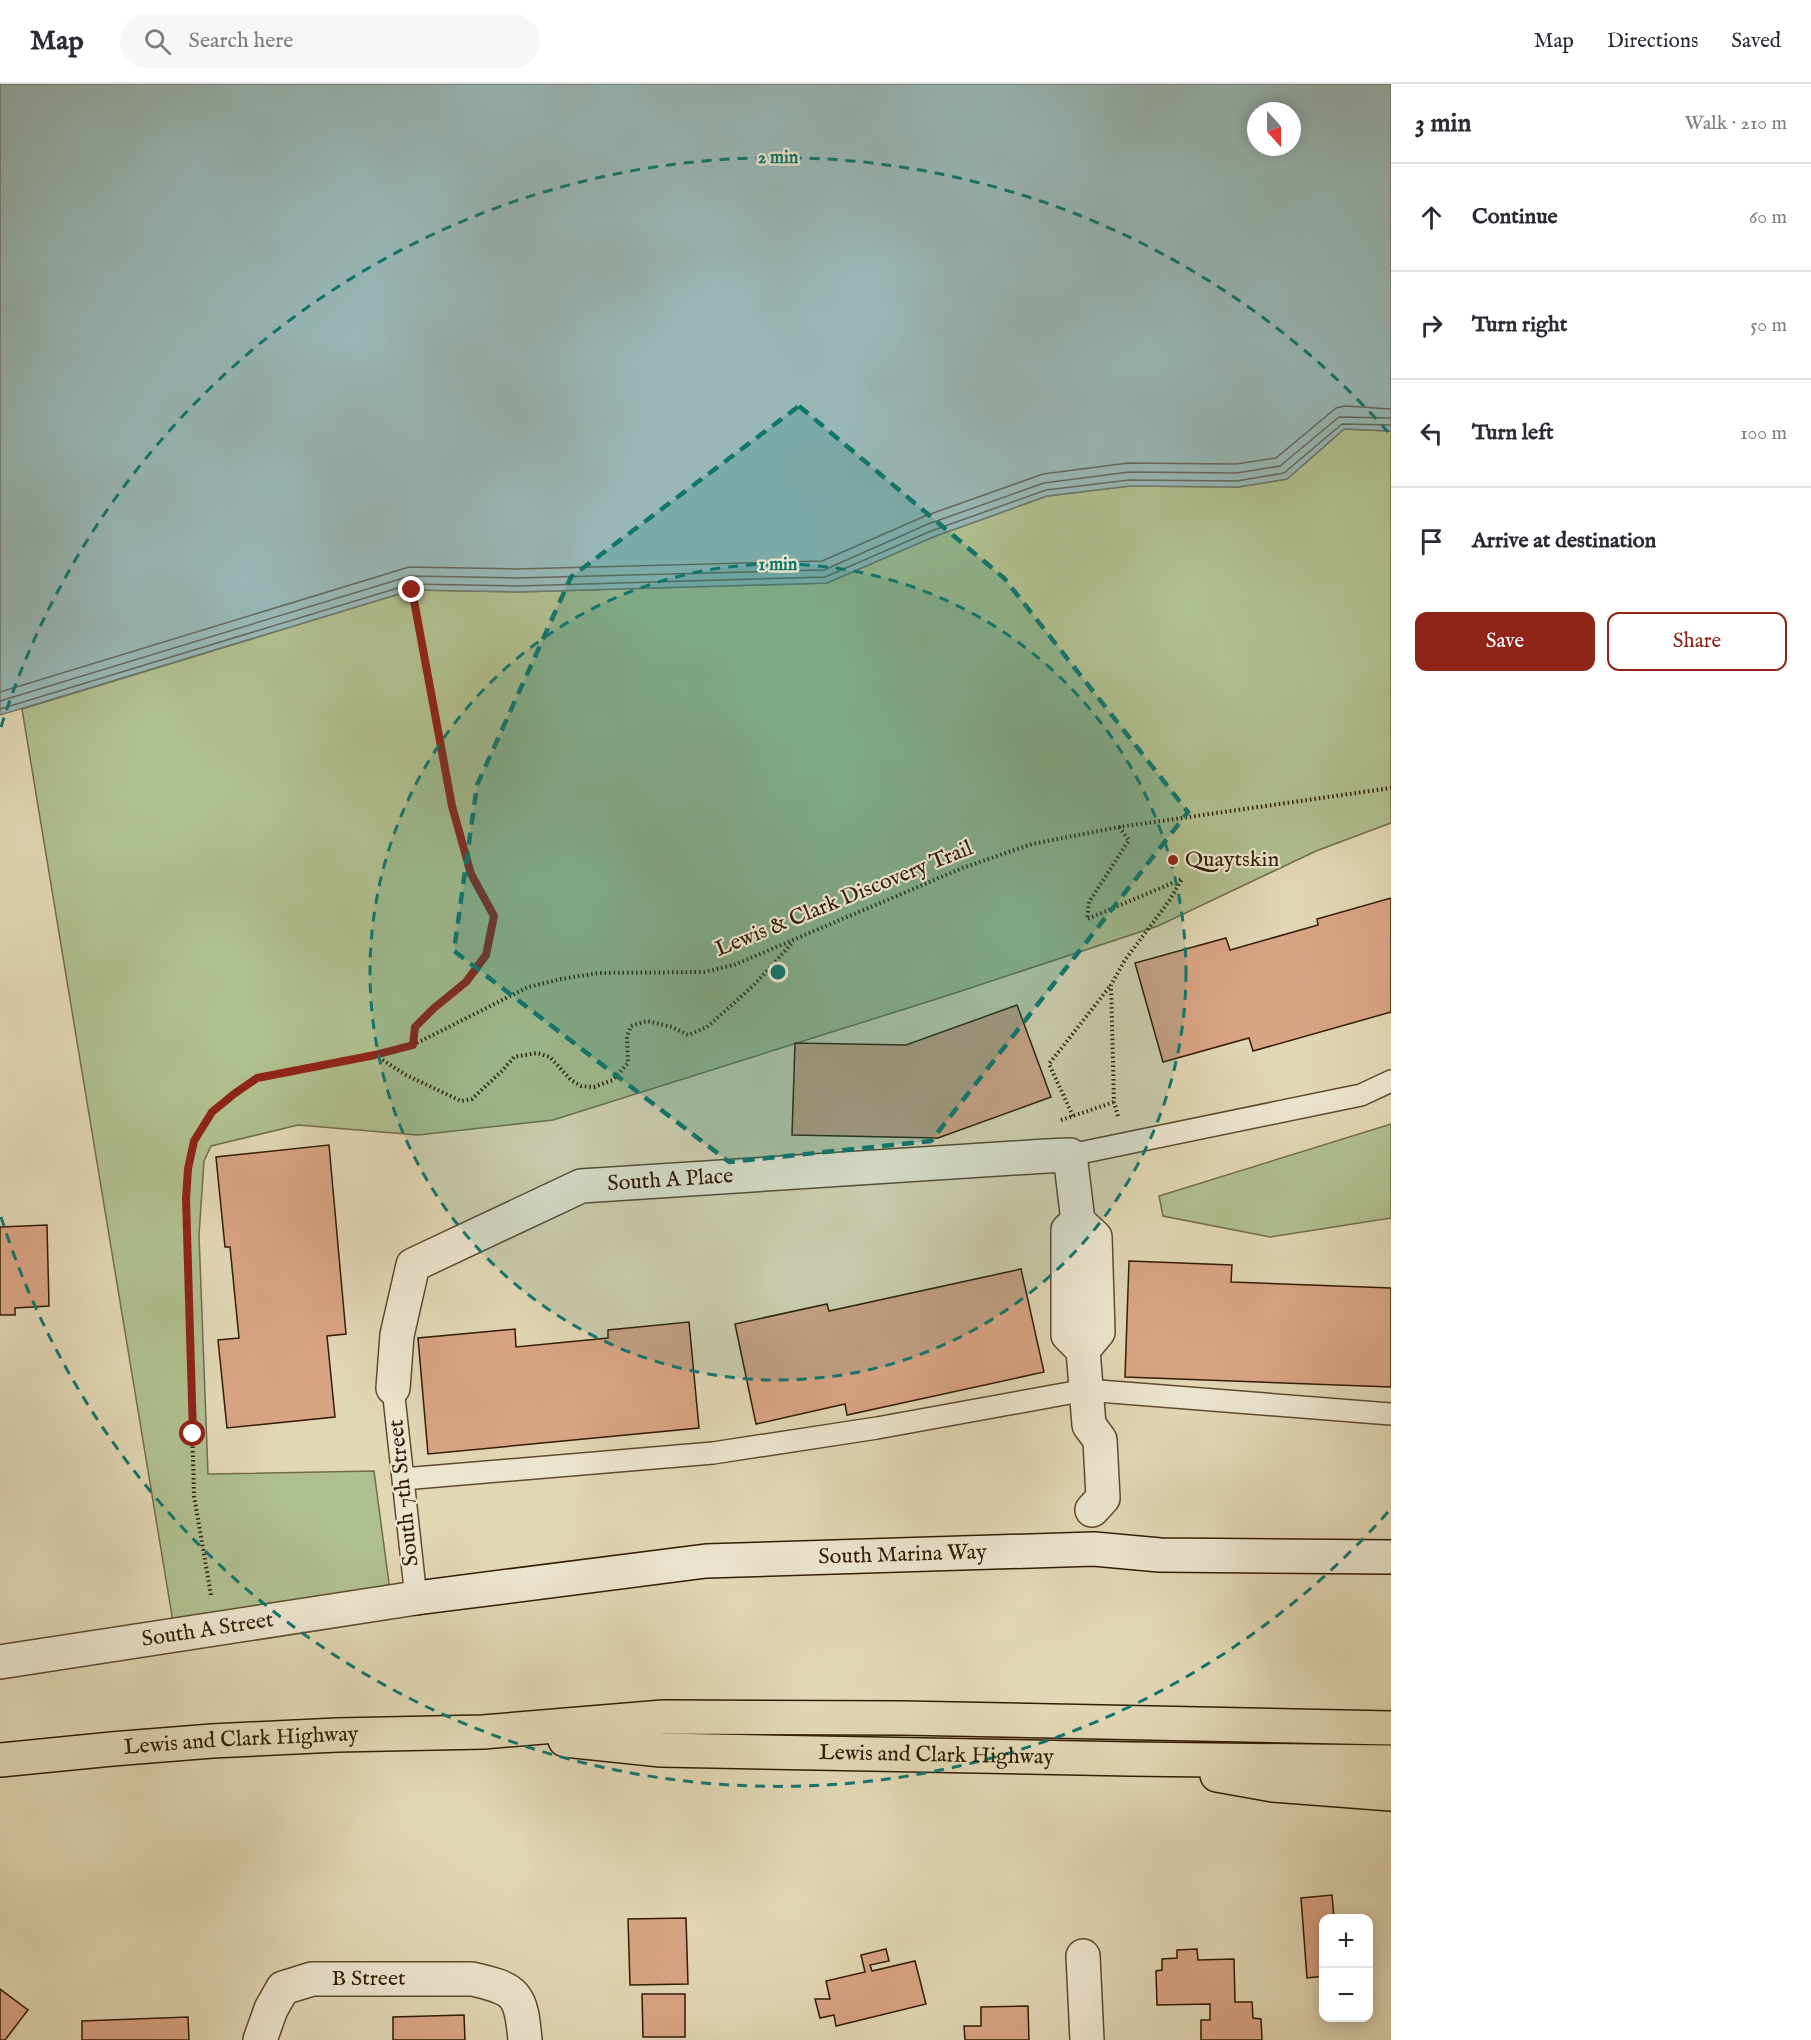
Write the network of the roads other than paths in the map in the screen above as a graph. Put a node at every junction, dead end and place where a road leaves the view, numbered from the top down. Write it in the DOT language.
graph roads {
  1 [pos="1391,1081"];
  2 [pos="1070,1155"];
  3 [pos="393,1388"];
  4 [pos="1086,1390"];
  5 [pos="1391,1414"];
  6 [pos="403,1479"];
  7 [pos="1094,1550"];
  8 [pos="1391,1557"];
  9 [pos="416,1598"];
  10 [pos="0,1662"];
  11 [pos="1391,1728"];
  12 [pos="483,1732"];
  13 [pos="1130,1759"];
  14 [pos="0,1760"];
  15 [pos="1391,1762"];
  16 [pos="1391,1794"];
  17 [pos="1083,1956"];
  18 [pos="260,2040"];
  19 [pos="525,2040"];
  20 [pos="1087,2040"];
  1 -- 2 [label="lane"];
  2 -- 3 [label="street, South A Place"];
  2 -- 4 [label="street"];
  3 -- 6 [label="lane, South 7th Street"];
  4 -- 5 [label="lane"];
  4 -- 6 [label="lane"];
  4 -- 7 [label="street"];
  6 -- 9 [label="lane, South 7th Street"];
  7 -- 8 [label="street, South Marina Way"];
  7 -- 9 [label="street, South Marina Way"];
  9 -- 10 [label="street, South A Street"];
  11 -- 12 [label="highway, Lewis and Clark Highway"];
  12 -- 13 [label="highway, Lewis and Clark Highway"];
  12 -- 14 [label="highway, Lewis and Clark Highway"];
  13 -- 15 [label="highway, Lewis and Clark Highway"];
  13 -- 16 [label="highway"];
  17 -- 20 [label="street"];
  18 -- 19 [label="street, B Street"];
}
